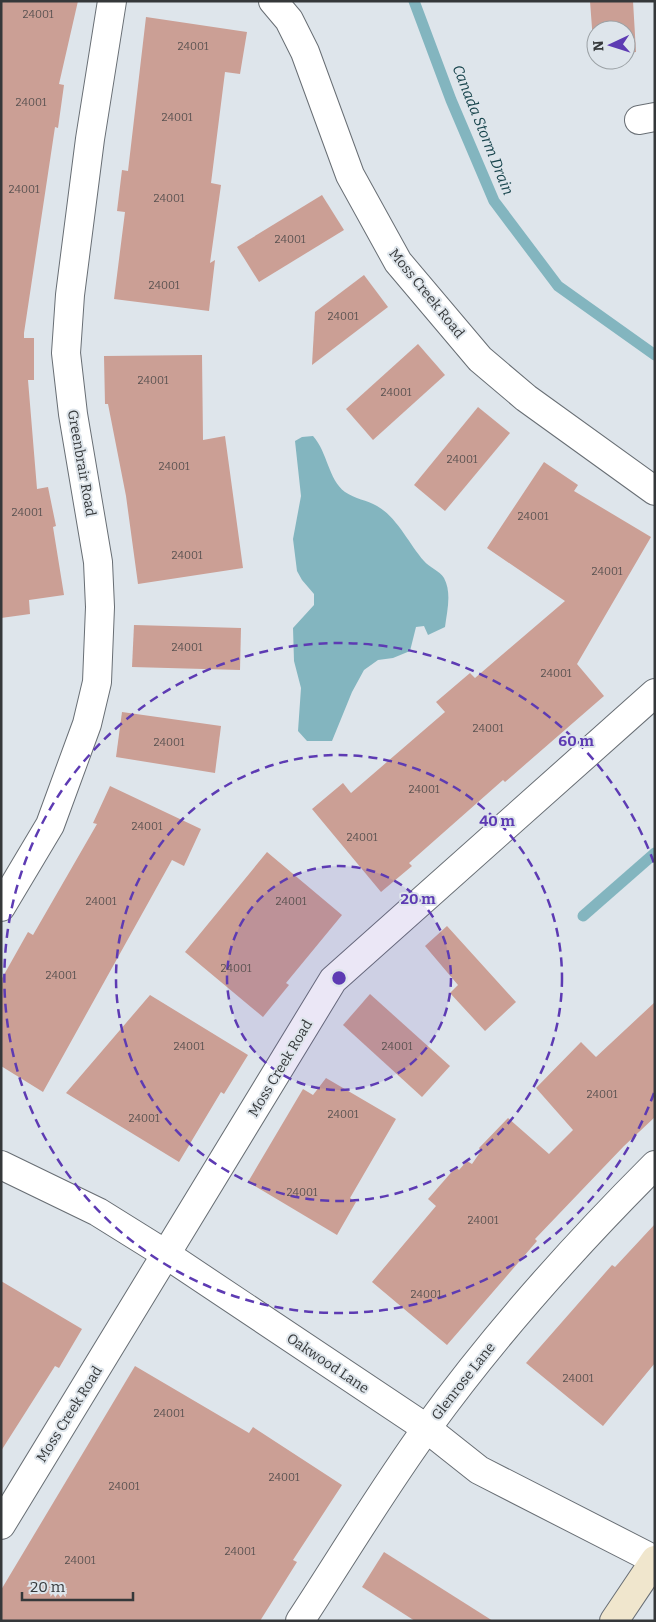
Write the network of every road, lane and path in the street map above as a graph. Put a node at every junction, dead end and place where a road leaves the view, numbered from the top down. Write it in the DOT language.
graph roads {
  1 [pos="112,1"];
  2 [pos="272,1"];
  3 [pos="655,491"];
  4 [pos="655,693"];
  5 [pos="1,907"];
  6 [pos="655,1165"];
  7 [pos="1,1166"];
  8 [pos="167,1255"];
  9 [pos="426,1428"];
  10 [pos="1,1525"];
  11 [pos="655,1560"];
  12 [pos="300,1621"];
  13 [pos="614,1621"];
  1 -- 5 [label="street, Greenbrair Road"];
  2 -- 3 [label="street, Moss Creek Road"];
  4 -- 8 [label="street, Moss Creek Road"];
  6 -- 9 [label="street, Glenrose Lane"];
  7 -- 8 [label="street, Oakwood Lane"];
  8 -- 9 [label="street, Oakwood Lane"];
  8 -- 10 [label="street, Moss Creek Road"];
  9 -- 11 [label="street, Oakwood Lane"];
  9 -- 12 [label="street, Glenrose Lane"];
  11 -- 13 [label="main road"];
}
